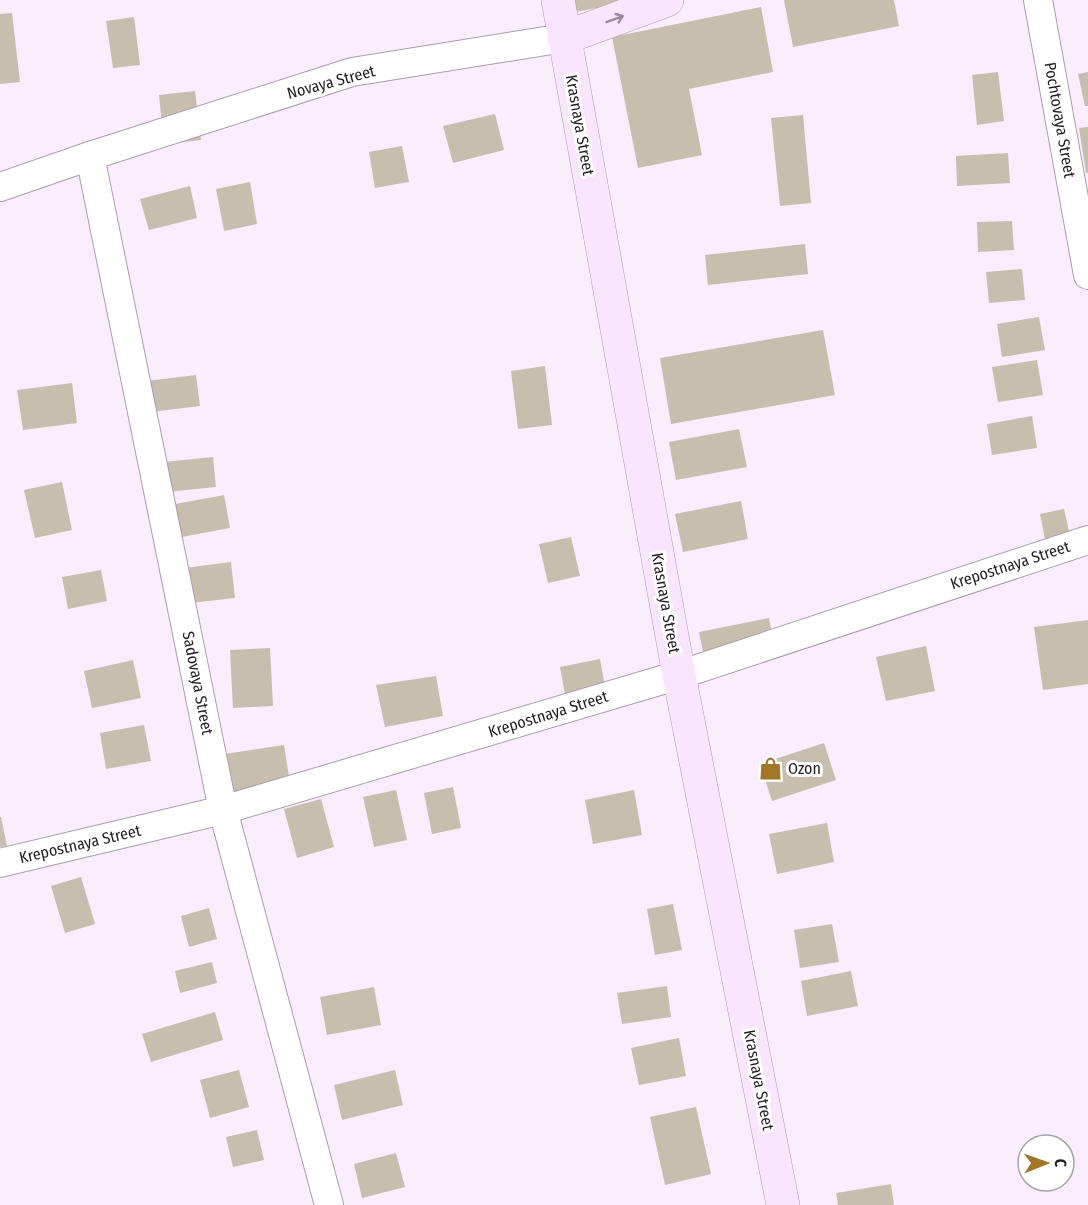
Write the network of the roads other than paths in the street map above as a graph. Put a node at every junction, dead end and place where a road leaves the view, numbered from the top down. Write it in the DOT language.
graph roads {
  1 [pos="558,0"];
  2 [pos="667,0"];
  3 [pos="1038,0"];
  4 [pos="564,38"];
  5 [pos="90,156"];
  6 [pos="0,186"];
  7 [pos="1088,275"];
  8 [pos="1088,540"];
  9 [pos="679,675"];
  10 [pos="224,810"];
  11 [pos="0,863"];
  12 [pos="329,1205"];
  13 [pos="783,1205"];
  1 -- 4 [label="street, Krasnaya Street"];
  4 -- 2 [label="street, Novaya Street, one-way"];
  3 -- 7 [label="street, Pochtovaya Street"];
  4 -- 5 [label="street, Novaya Street"];
  4 -- 9 [label="street, Krasnaya Street"];
  5 -- 6 [label="street, Novaya Street"];
  5 -- 10 [label="street, Sadovaya Street"];
  8 -- 9 [label="street, Krepostnaya Street"];
  9 -- 10 [label="street, Krepostnaya Street"];
  9 -- 13 [label="street, Krasnaya Street"];
  10 -- 11 [label="street, Krepostnaya Street"];
  10 -- 12 [label="street, Sadovaya Street"];
}
